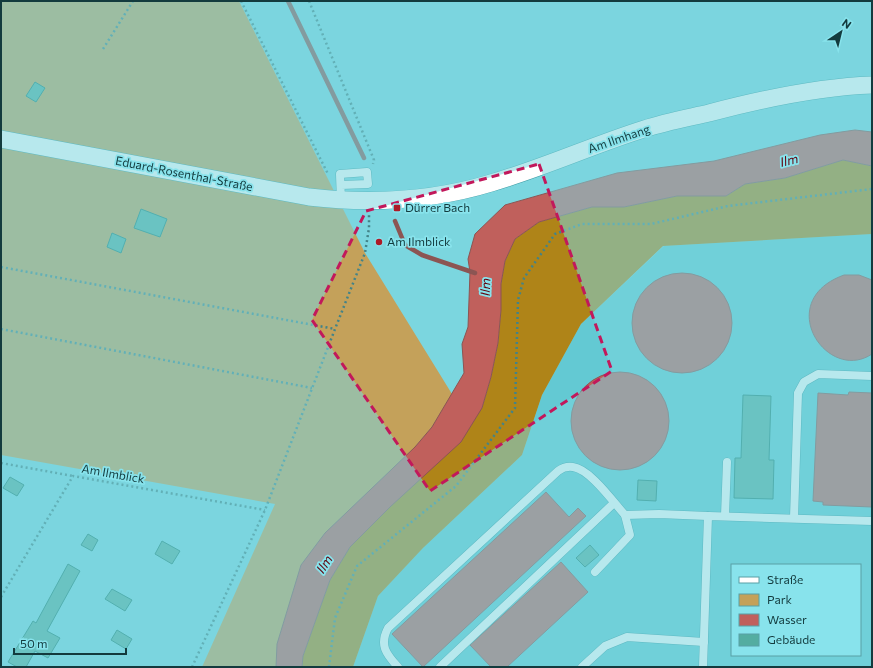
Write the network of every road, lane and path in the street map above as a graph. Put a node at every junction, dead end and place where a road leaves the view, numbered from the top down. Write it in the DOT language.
graph roads {
  1 [pos="133,1"];
  2 [pos="240,1"];
  3 [pos="309,1"];
  4 [pos="103,49"];
  5 [pos="872,85"];
  6 [pos="1,139"];
  7 [pos="373,167"];
  8 [pos="329,174"];
  9 [pos="872,189"];
  10 [pos="368,201"];
  11 [pos="1,267"];
  12 [pos="1,329"];
  13 [pos="335,329"];
  14 [pos="872,376"];
  15 [pos="312,388"];
  16 [pos="727,462"];
  17 [pos="1,463"];
  18 [pos="73,476"];
  19 [pos="614,503"];
  20 [pos="264,510"];
  21 [pos="625,515"];
  22 [pos="708,516"];
  23 [pos="725,516"];
  24 [pos="794,518"];
  25 [pos="872,521"];
  26 [pos="595,572"];
  27 [pos="1,597"];
  28 [pos="704,642"];
  29 [pos="192,667"];
  30 [pos="329,667"];
  31 [pos="398,667"];
  32 [pos="440,667"];
  33 [pos="582,667"];
  34 [pos="703,667"];
  1 -- 4 [label="path"];
  2 -- 8 [label="path"];
  3 -- 7 [label="path"];
  5 -- 10 [label="street, Am Ilmhang"];
  6 -- 10 [label="street, Eduard-Rosenthal-Straße"];
  9 -- 30 [label="path"];
  10 -- 13 [label="path"];
  11 -- 13 [label="path"];
  12 -- 15 [label="path"];
  13 -- 15 [label="path"];
  14 -- 24 [label="lane"];
  15 -- 20 [label="path"];
  16 -- 23 [label="lane"];
  17 -- 18 [label="path"];
  18 -- 20 [label="path, Am Ilmblick"];
  18 -- 27 [label="path, Am Ilmblick"];
  19 -- 21 [label="lane"];
  19 -- 31 [label="lane"];
  19 -- 32 [label="lane"];
  20 -- 29 [label="path"];
  21 -- 22 [label="lane"];
  21 -- 26 [label="lane"];
  22 -- 23 [label="lane"];
  22 -- 28 [label="lane"];
  23 -- 24 [label="lane"];
  24 -- 25 [label="lane"];
  28 -- 33 [label="lane"];
  28 -- 34 [label="lane"];
}
